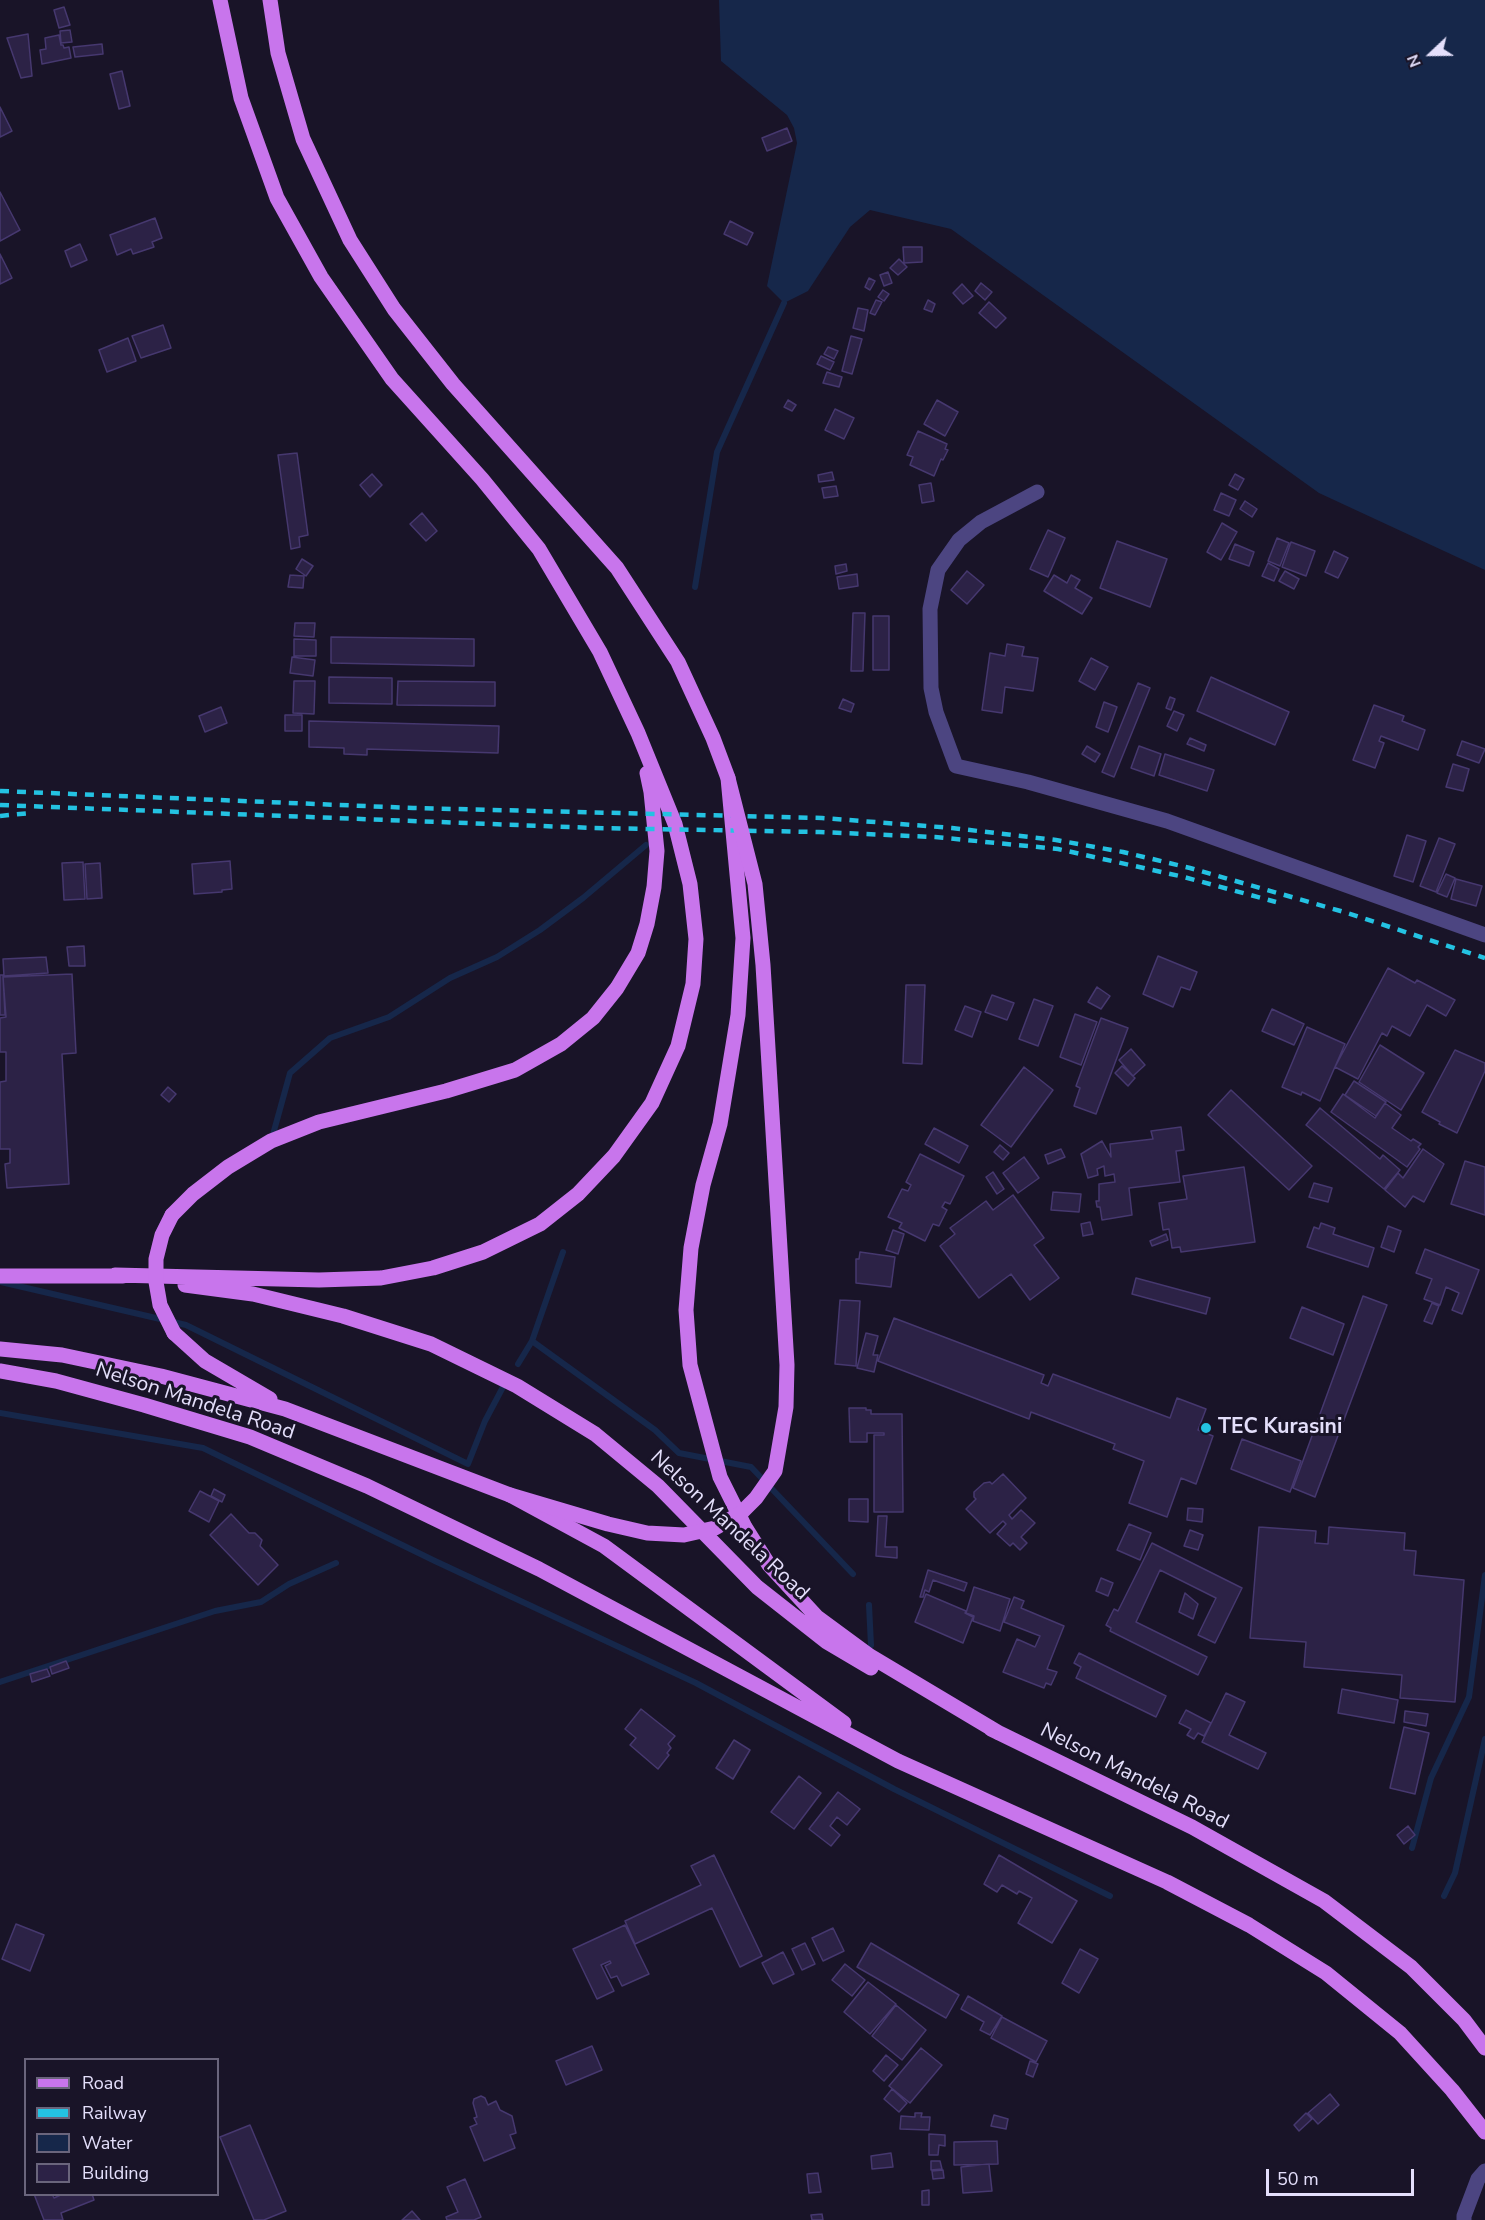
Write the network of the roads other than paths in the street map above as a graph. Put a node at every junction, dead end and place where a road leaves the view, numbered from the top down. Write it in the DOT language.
graph roads {
  1 [pos="220,0"];
  2 [pos="270,0"];
  3 [pos="1036,492"];
  4 [pos="638,733"];
  5 [pos="728,778"];
  6 [pos="1485,935"];
  7 [pos="0,1275"];
  8 [pos="115,1275"];
  9 [pos="0,1349"];
  10 [pos="0,1371"];
  11 [pos="285,1409"];
  12 [pos="510,1495"];
  13 [pos="999,1733"];
  14 [pos="898,1761"];
  15 [pos="1485,2048"];
  16 [pos="1485,2132"];
  17 [pos="1485,2171"];
  18 [pos="1464,2220"];
  1 -- 4 [label="main road"];
  2 -- 5 [label="main road"];
  3 -- 6 [label="street"];
  4 -- 8 [label="main road"];
  4 -- 11 [label="main road, bridge"];
  5 -- 12 [label="main road, bridge"];
  5 -- 13 [label="main road"];
  7 -- 8 [label="main road, Nelson Mandela Road"];
  8 -- 13 [label="main road, Nelson Mandela Road"];
  9 -- 11 [label="main road"];
  10 -- 14 [label="main road, Nelson Mandela Road"];
  11 -- 12 [label="main road"];
  12 -- 14 [label="main road"];
  13 -- 15 [label="main road, Nelson Mandela Road"];
  14 -- 16 [label="main road, Nelson Mandela Road"];
  17 -- 18 [label="street"];
}
